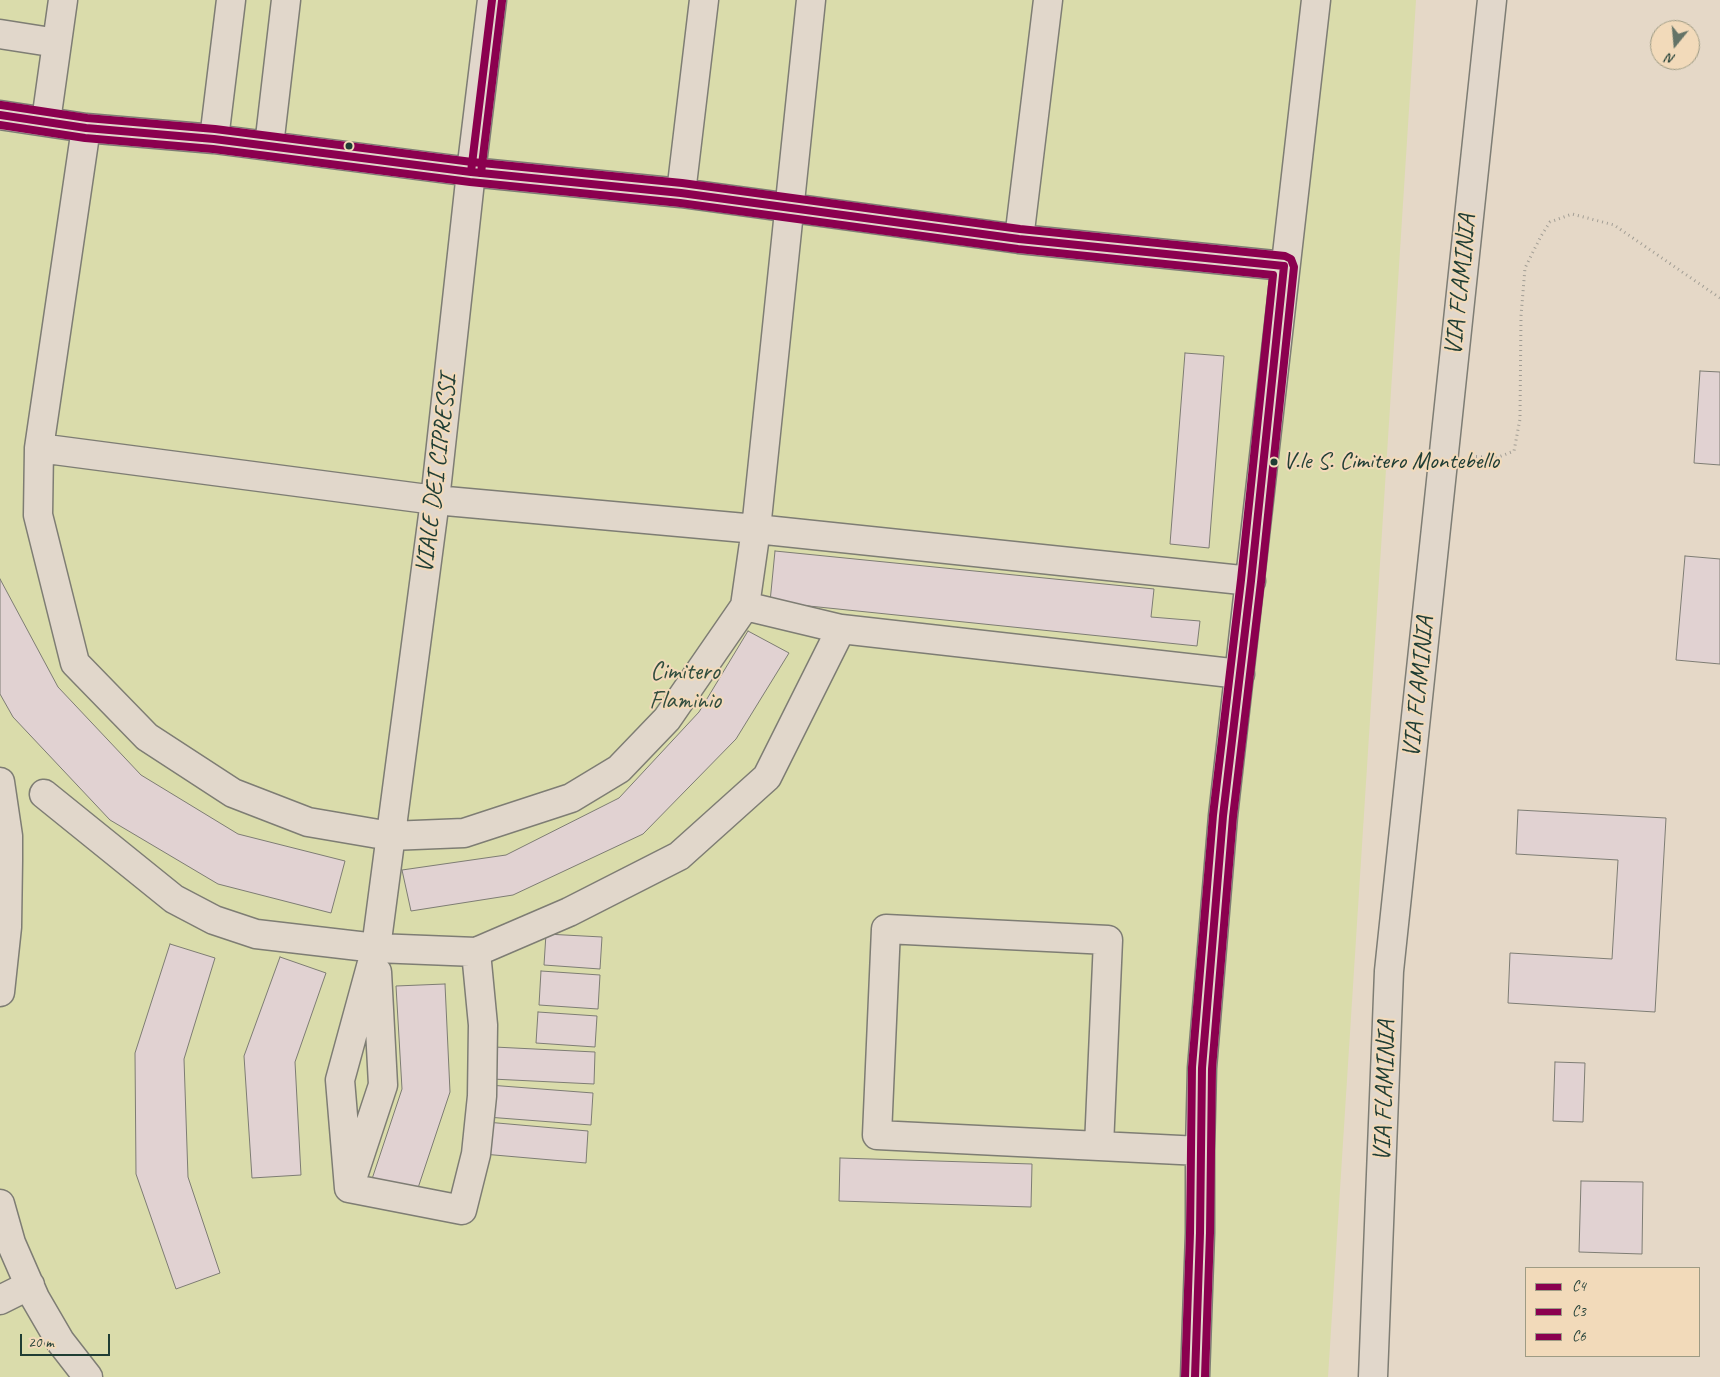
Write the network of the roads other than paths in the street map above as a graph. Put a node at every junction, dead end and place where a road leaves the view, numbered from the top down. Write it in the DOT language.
graph roads {
  1 [pos="63,0"];
  2 [pos="231,0"];
  3 [pos="286,0"];
  4 [pos="492,0"];
  5 [pos="704,0"];
  6 [pos="811,0"];
  7 [pos="1048,0"];
  8 [pos="1316,0"];
  9 [pos="1492,0"];
  10 [pos="0,34"];
  11 [pos="57,43"];
  12 [pos="0,115"];
  13 [pos="46,121"];
  14 [pos="86,128"];
  15 [pos="214,139"];
  16 [pos="269,146"];
  17 [pos="471,172"];
  18 [pos="681,193"];
  19 [pos="789,208"];
  20 [pos="1019,239"];
  21 [pos="1284,266"];
  22 [pos="40,448"];
  23 [pos="435,500"];
  24 [pos="756,529"];
  25 [pos="1251,581"];
  26 [pos="745,606"];
  27 [pos="841,629"];
  28 [pos="1240,674"];
  29 [pos="0,782"];
  30 [pos="44,794"];
  31 [pos="390,836"];
  32 [pos="4,894"];
  33 [pos="376,948"];
  34 [pos="476,952"];
  35 [pos="0,992"];
  36 [pos="1099,1146"];
  37 [pos="1200,1151"];
  38 [pos="348,1188"];
  39 [pos="0,1204"];
  40 [pos="30,1285"];
  41 [pos="0,1300"];
  42 [pos="88,1377"];
  43 [pos="1194,1377"];
  44 [pos="1373,1377"];
  1 -- 11 [label="street"];
  2 -- 15 [label="street"];
  3 -- 16 [label="street"];
  4 -- 17 [label="street, VIALE DEI CIPRESSI"];
  5 -- 18 [label="street"];
  6 -- 19 [label="street"];
  7 -- 20 [label="street"];
  8 -- 21 [label="street"];
  9 -- 44 [label="street, VIA FLAMINIA"];
  10 -- 11 [label="street"];
  11 -- 13 [label="street"];
  12 -- 13 [label="street"];
  13 -- 14 [label="street"];
  14 -- 15 [label="street"];
  14 -- 22 [label="street"];
  15 -- 16 [label="street"];
  16 -- 17 [label="street"];
  17 -- 18 [label="street"];
  17 -- 23 [label="street, VIALE DEI CIPRESSI"];
  18 -- 19 [label="street"];
  19 -- 20 [label="street"];
  19 -- 24 [label="street"];
  20 -- 21 [label="street"];
  21 -- 25 [label="street"];
  22 -- 23 [label="street"];
  22 -- 31 [label="street"];
  23 -- 24 [label="street"];
  23 -- 31 [label="street, VIALE DEI CIPRESSI"];
  24 -- 25 [label="street"];
  24 -- 26 [label="street"];
  25 -- 28 [label="street"];
  26 -- 27 [label="street"];
  26 -- 31 [label="street"];
  27 -- 28 [label="street"];
  27 -- 34 [label="street"];
  28 -- 37 [label="street"];
  29 -- 32 [label="street"];
  30 -- 33 [label="street"];
  31 -- 33 [label="street, VIALE DEI CIPRESSI"];
  32 -- 35 [label="street"];
  33 -- 34 [label="street"];
  33 -- 38 [label="street"];
  33 -- 38 [label="street"];
  34 -- 38 [label="street"];
  36 -- 36 [label="street"];
  36 -- 37 [label="street"];
  37 -- 43 [label="street"];
  39 -- 40 [label="street"];
  40 -- 41 [label="street"];
  40 -- 42 [label="street"];
}
